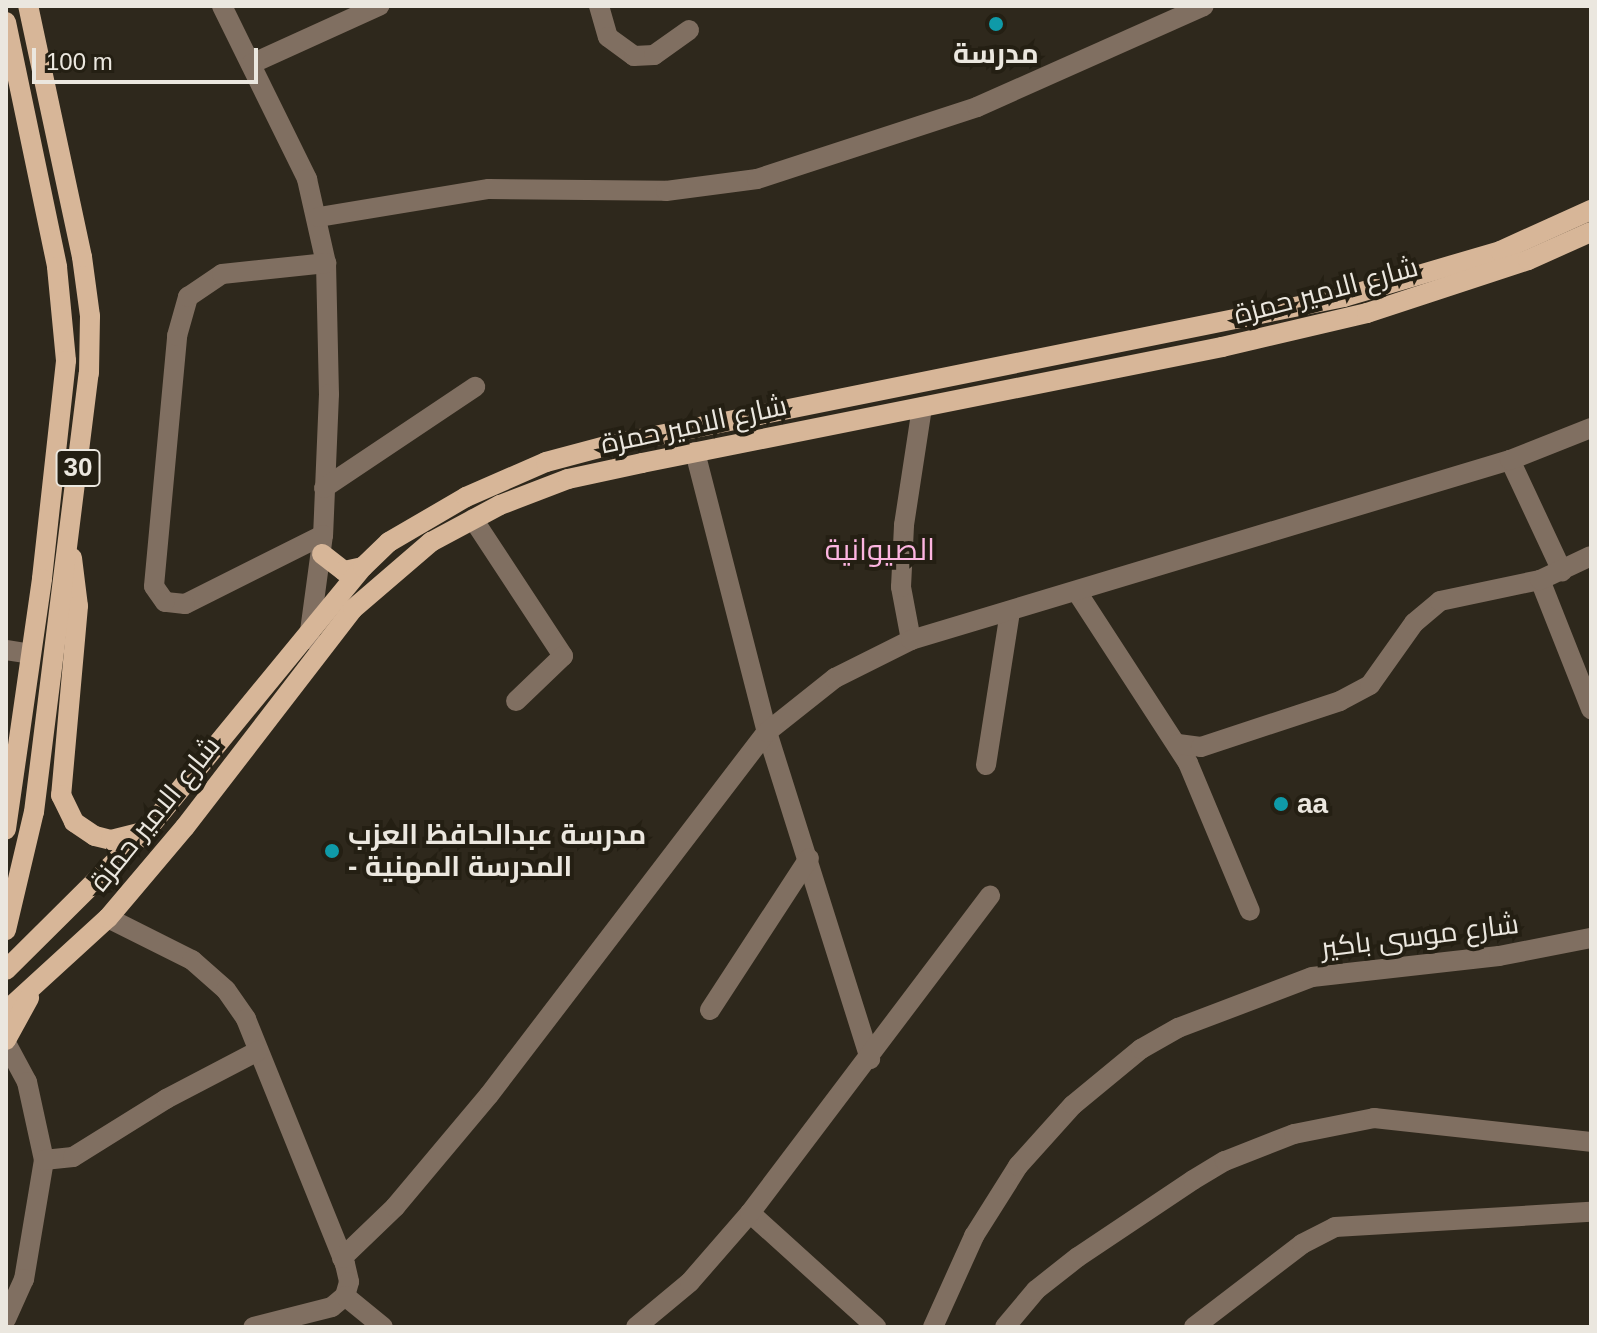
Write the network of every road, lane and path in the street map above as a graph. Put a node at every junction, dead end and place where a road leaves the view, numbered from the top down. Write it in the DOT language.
graph roads {
  1 [pos="28,6"];
  2 [pos="222,6"];
  3 [pos="379,6"];
  4 [pos="599,6"];
  5 [pos="1204,6"];
  6 [pos="6,22"];
  7 [pos="689,30"];
  8 [pos="251,64"];
  9 [pos="1591,210"];
  10 [pos="319,217"];
  11 [pos="1591,232"];
  12 [pos="326,263"];
  13 [pos="475,387"];
  14 [pos="922,407"];
  15 [pos="1591,428"];
  16 [pos="695,452"];
  17 [pos="1510,460"];
  18 [pos="324,488"];
  19 [pos="473,519"];
  20 [pos="69,543"];
  21 [pos="322,544"];
  22 [pos="1591,556"];
  23 [pos="363,567"];
  24 [pos="1562,571"];
  25 [pos="1540,580"];
  26 [pos="1077,592"];
  27 [pos="1010,611"];
  28 [pos="311,624"];
  29 [pos="911,640"];
  30 [pos="6,650"];
  31 [pos="31,654"];
  32 [pos="305,666"];
  33 [pos="516,701"];
  34 [pos="242,708"];
  35 [pos="1591,709"];
  36 [pos="262,725"];
  37 [pos="767,732"];
  38 [pos="1178,744"];
  39 [pos="986,765"];
  40 [pos="6,829"];
  41 [pos="146,831"];
  42 [pos="809,858"];
  43 [pos="990,896"];
  44 [pos="1250,911"];
  45 [pos="108,918"];
  46 [pos="6,930"];
  47 [pos="1591,938"];
  48 [pos="6,970"];
  49 [pos="35,986"];
  50 [pos="710,1010"];
  51 [pos="6,1011"];
  52 [pos="6,1042"];
  53 [pos="258,1051"];
  54 [pos="870,1059"];
  55 [pos="1591,1142"];
  56 [pos="44,1160"];
  57 [pos="1591,1212"];
  58 [pos="750,1213"];
  59 [pos="342,1258"];
  60 [pos="952,1285"];
  61 [pos="345,1296"];
  62 [pos="6,1319"];
  63 [pos="265,1326"];
  64 [pos="383,1327"];
  65 [pos="636,1327"];
  66 [pos="876,1327"];
  67 [pos="920,1327"];
  68 [pos="933,1327"];
  69 [pos="1005,1327"];
  70 [pos="1194,1327"];
  1 -- 20 [label="main road, 30"];
  2 -- 8 [label="street"];
  3 -- 8 [label="street"];
  4 -- 7 [label="street"];
  5 -- 10 [label="street"];
  6 -- 31 [label="main road, 30"];
  8 -- 10 [label="street"];
  9 -- 23 [label="main road, شارع الامير حمزة"];
  10 -- 12 [label="street"];
  11 -- 14 [label="main road, شارع الامير حمزة"];
  12 -- 18 [label="street"];
  12 -- 21 [label="street"];
  13 -- 18 [label="street"];
  14 -- 16 [label="main road, شارع الامير حمزة"];
  14 -- 29 [label="street"];
  15 -- 17 [label="street"];
  16 -- 19 [label="main road, شارع الامير حمزة"];
  16 -- 37 [label="street"];
  17 -- 24 [label="street"];
  17 -- 26 [label="street"];
  18 -- 21 [label="street"];
  19 -- 32 [label="main road, شارع الامير حمزة"];
  19 -- 33 [label="street"];
  20 -- 41 [label="main road"];
  20 -- 46 [label="main road, 30"];
  21 -- 23 [label="main road"];
  21 -- 28 [label="street"];
  22 -- 24 [label="street"];
  23 -- 28 [label="main road, شارع الامير حمزة"];
  24 -- 25 [label="street"];
  25 -- 35 [label="street"];
  25 -- 38 [label="street"];
  26 -- 27 [label="street"];
  26 -- 38 [label="street"];
  27 -- 29 [label="street"];
  27 -- 39 [label="street"];
  28 -- 32 [label="street"];
  28 -- 34 [label="main road, شارع الامير حمزة"];
  29 -- 37 [label="street"];
  30 -- 31 [label="street"];
  31 -- 40 [label="main road, 30"];
  32 -- 36 [label="main road, شارع الامير حمزة"];
  34 -- 36 [label="main road"];
  34 -- 41 [label="main road, شارع الامير حمزة"];
  36 -- 45 [label="main road, شارع الامير حمزة"];
  37 -- 42 [label="street"];
  37 -- 59 [label="street"];
  38 -- 44 [label="street"];
  41 -- 48 [label="main road, شارع الامير حمزة"];
  42 -- 50 [label="street"];
  42 -- 54 [label="street"];
  43 -- 54 [label="street"];
  45 -- 49 [label="main road, شارع الامير حمزة"];
  45 -- 53 [label="street"];
  47 -- 60 [label="street, شارع موسى باكير"];
  49 -- 51 [label="main road, شارع الامير حمزة"];
  49 -- 52 [label="main road"];
  52 -- 56 [label="street"];
  53 -- 56 [label="street"];
  53 -- 59 [label="street"];
  54 -- 58 [label="street"];
  55 -- 69 [label="street"];
  56 -- 62 [label="street"];
  57 -- 70 [label="street"];
  58 -- 65 [label="street"];
  58 -- 66 [label="street"];
  59 -- 61 [label="street"];
  60 -- 67 [label="street"];
  60 -- 68 [label="street, شارع موسى باكير"];
  61 -- 63 [label="street"];
  61 -- 64 [label="street"];
}
